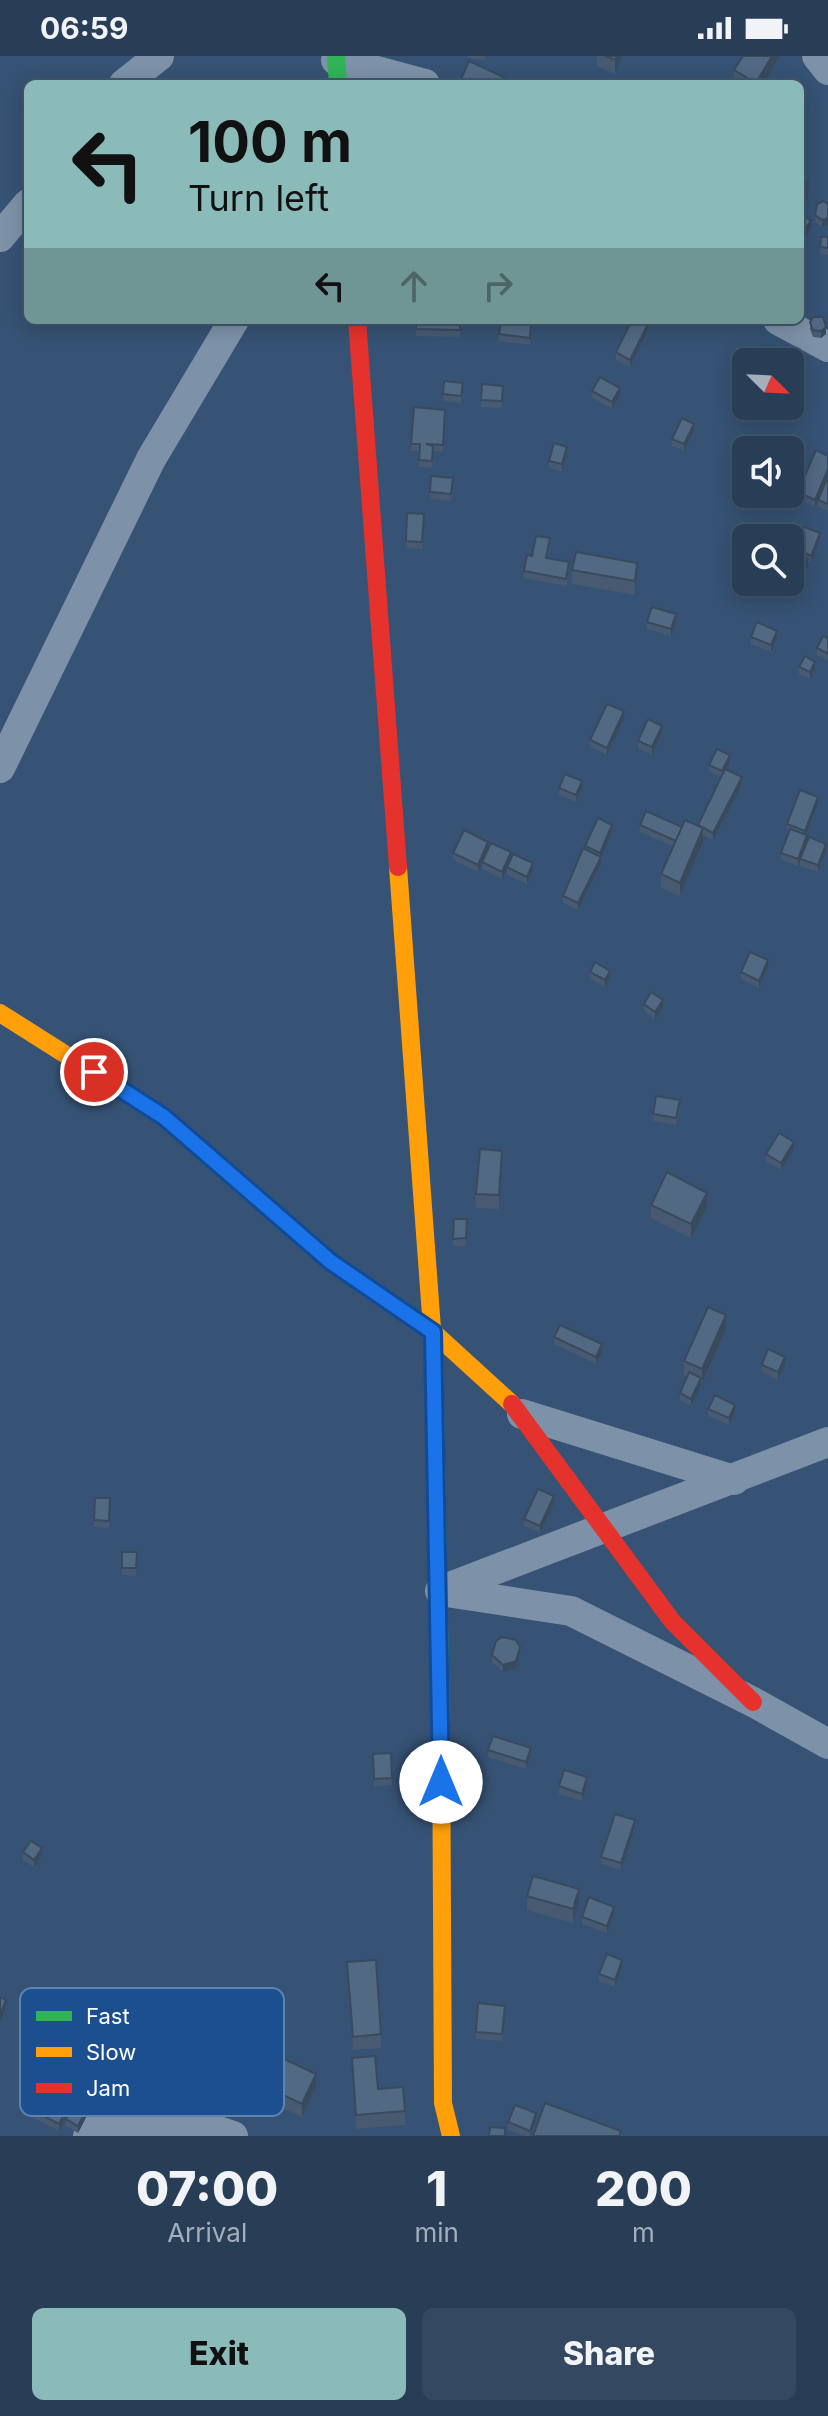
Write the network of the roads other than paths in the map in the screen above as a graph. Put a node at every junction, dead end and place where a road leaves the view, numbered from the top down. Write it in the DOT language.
graph roads {
  1 [pos="159,56"];
  2 [pos="817,56"];
  3 [pos="337,67"];
  4 [pos="828,70"];
  5 [pos="129,80"];
  6 [pos="404,80"];
  7 [pos="24,209"];
  8 [pos="0,237"];
  9 [pos="232,324"];
  10 [pos="357,324"];
  11 [pos="785,324"];
  12 [pos="828,347"];
  13 [pos="0,768"];
  14 [pos="0,1013"];
  15 [pos="433,1332"];
  16 [pos="522,1414"];
  17 [pos="828,1442"];
  18 [pos="734,1480"];
  19 [pos="600,1528"];
  20 [pos="440,1591"];
  21 [pos="753,1702"];
  22 [pos="828,1744"];
  23 [pos="88,2136"];
  24 [pos="233,2136"];
  25 [pos="451,2136"];
  1 -- 5 [label="street"];
  2 -- 4 [label="street"];
  3 -- 6 [label="street"];
  7 -- 8 [label="street"];
  9 -- 13 [label="street"];
  10 -- 15 [label="main road"];
  11 -- 12 [label="street"];
  14 -- 15 [label="main road"];
  15 -- 16 [label="main road"];
  15 -- 20 [label="main road"];
  16 -- 18 [label="street"];
  16 -- 19 [label="main road"];
  17 -- 18 [label="street"];
  18 -- 19 [label="street"];
  19 -- 20 [label="street"];
  19 -- 21 [label="main road"];
  20 -- 21 [label="street"];
  20 -- 25 [label="main road"];
  21 -- 22 [label="street"];
  23 -- 24 [label="street"];
}
